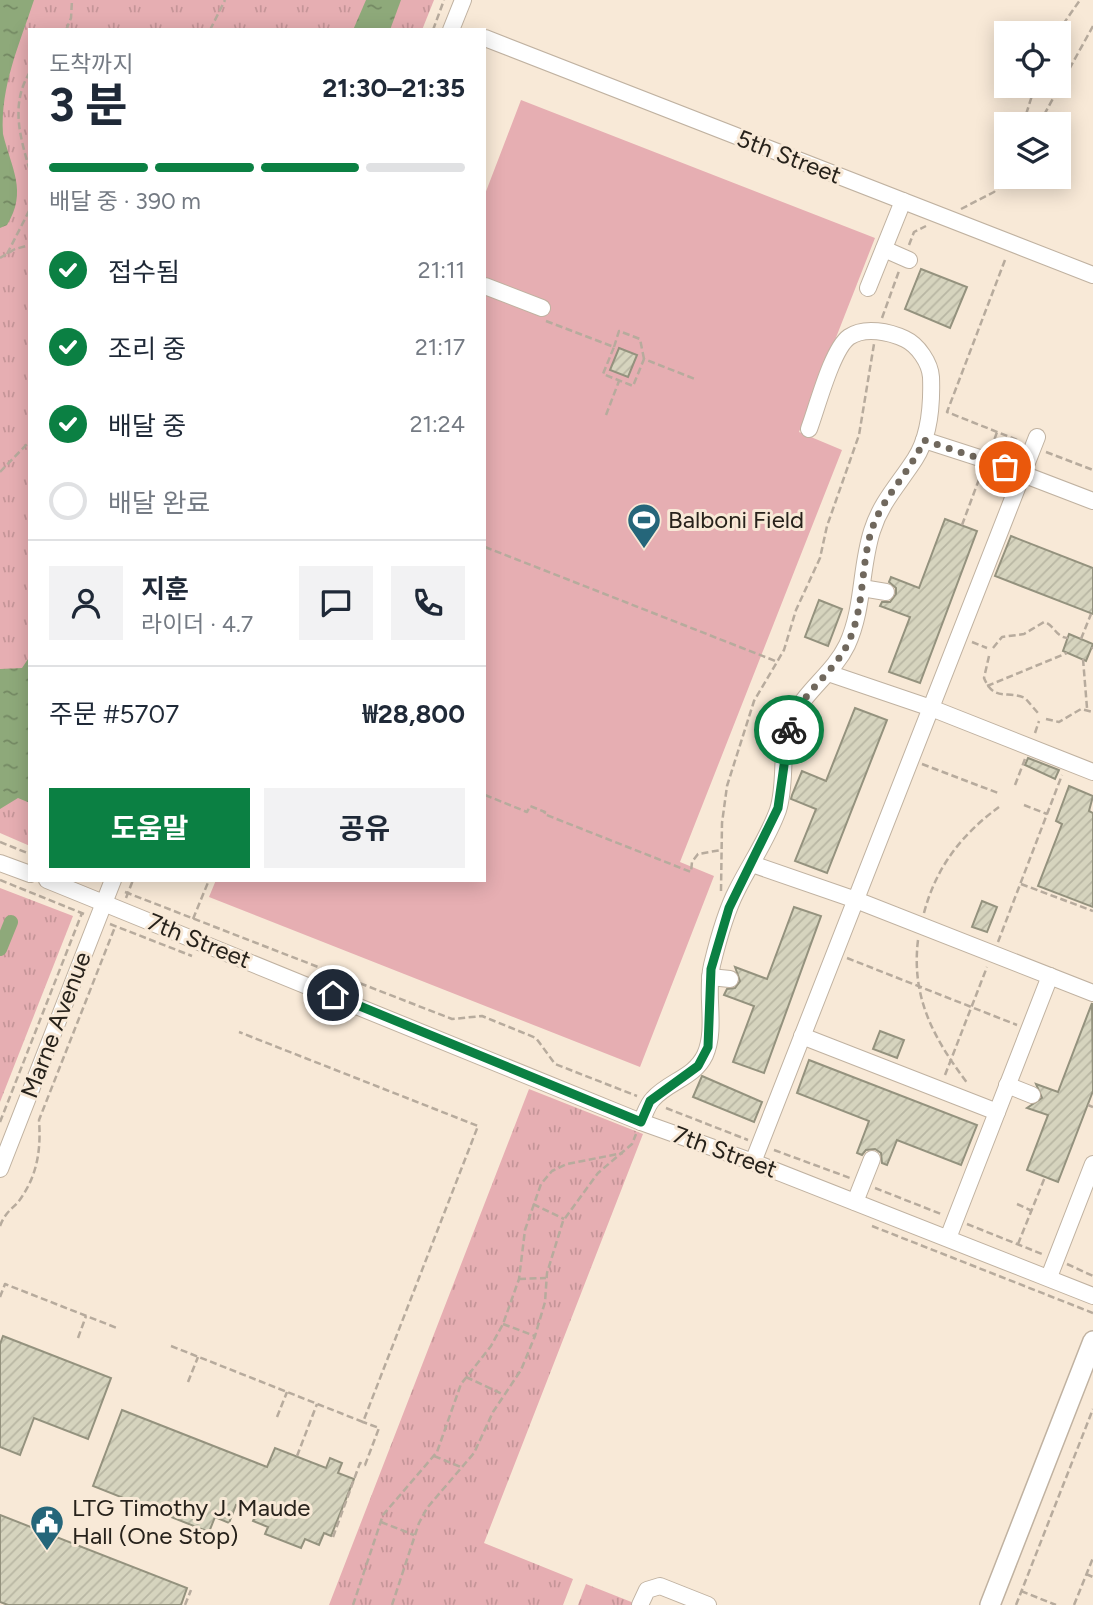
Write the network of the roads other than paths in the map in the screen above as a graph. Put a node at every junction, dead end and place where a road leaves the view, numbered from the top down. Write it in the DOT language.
graph roads {
  1 [pos="463,0"];
  2 [pos="455,28"];
  3 [pos="486,38"];
  4 [pos="903,201"];
  5 [pos="884,249"];
  6 [pos="906,259"];
  7 [pos="1093,275"];
  8 [pos="486,286"];
  9 [pos="868,288"];
  10 [pos="539,312"];
  11 [pos="809,429"];
  12 [pos="924,440"];
  13 [pos="1035,442"];
  14 [pos="1023,474"];
  15 [pos="1093,501"];
  16 [pos="862,588"];
  17 [pos="886,592"];
  18 [pos="828,673"];
  19 [pos="931,708"];
  20 [pos="1093,772"];
  21 [pos="0,863"];
  22 [pos="752,864"];
  23 [pos="28,873"];
  24 [pos="57,882"];
  25 [pos="104,891"];
  26 [pos="856,900"];
  27 [pos="1049,976"];
  28 [pos="710,977"];
  29 [pos="730,979"];
  30 [pos="1093,993"];
  31 [pos="802,1036"];
  32 [pos="1007,1085"];
  33 [pos="1032,1094"];
  34 [pos="996,1112"];
  35 [pos="641,1122"];
  36 [pos="872,1159"];
  37 [pos="753,1161"];
  38 [pos="1093,1164"];
  39 [pos="0,1169"];
  40 [pos="855,1202"];
  41 [pos="948,1238"];
  42 [pos="1049,1277"];
  43 [pos="1093,1296"];
  44 [pos="1093,1341"];
  45 [pos="640,1605"];
  46 [pos="708,1605"];
  47 [pos="991,1605"];
  1 -- 2 [label="street"];
  3 -- 4 [label="street, 5th Street"];
  4 -- 5 [label="street"];
  4 -- 7 [label="street, 5th Street"];
  5 -- 6 [label="street"];
  5 -- 9 [label="street"];
  8 -- 10 [label="street"];
  11 -- 12 [label="street"];
  12 -- 14 [label="street"];
  12 -- 16 [label="street"];
  13 -- 14 [label="street"];
  14 -- 15 [label="street"];
  14 -- 19 [label="street"];
  16 -- 17 [label="street"];
  16 -- 18 [label="street"];
  18 -- 19 [label="street"];
  18 -- 22 [label="street"];
  19 -- 20 [label="street"];
  19 -- 26 [label="street"];
  21 -- 23 [label="street"];
  22 -- 26 [label="street"];
  22 -- 28 [label="street"];
  24 -- 25 [label="street, 7th Street"];
  25 -- 35 [label="street, 7th Street"];
  25 -- 39 [label="street, Marne Avenue"];
  26 -- 27 [label="street"];
  26 -- 31 [label="street"];
  27 -- 30 [label="street"];
  27 -- 32 [label="street"];
  28 -- 29 [label="street"];
  28 -- 35 [label="street"];
  31 -- 34 [label="street"];
  31 -- 37 [label="street"];
  32 -- 33 [label="street"];
  32 -- 34 [label="street"];
  34 -- 41 [label="street"];
  35 -- 37 [label="street, 7th Street"];
  36 -- 40 [label="street"];
  37 -- 40 [label="street, 7th Street"];
  38 -- 42 [label="street"];
  40 -- 41 [label="street, 7th Street"];
  41 -- 42 [label="street, 7th Street"];
  42 -- 43 [label="street, 7th Street"];
  44 -- 47 [label="main road"];
  45 -- 46 [label="street"];
}
